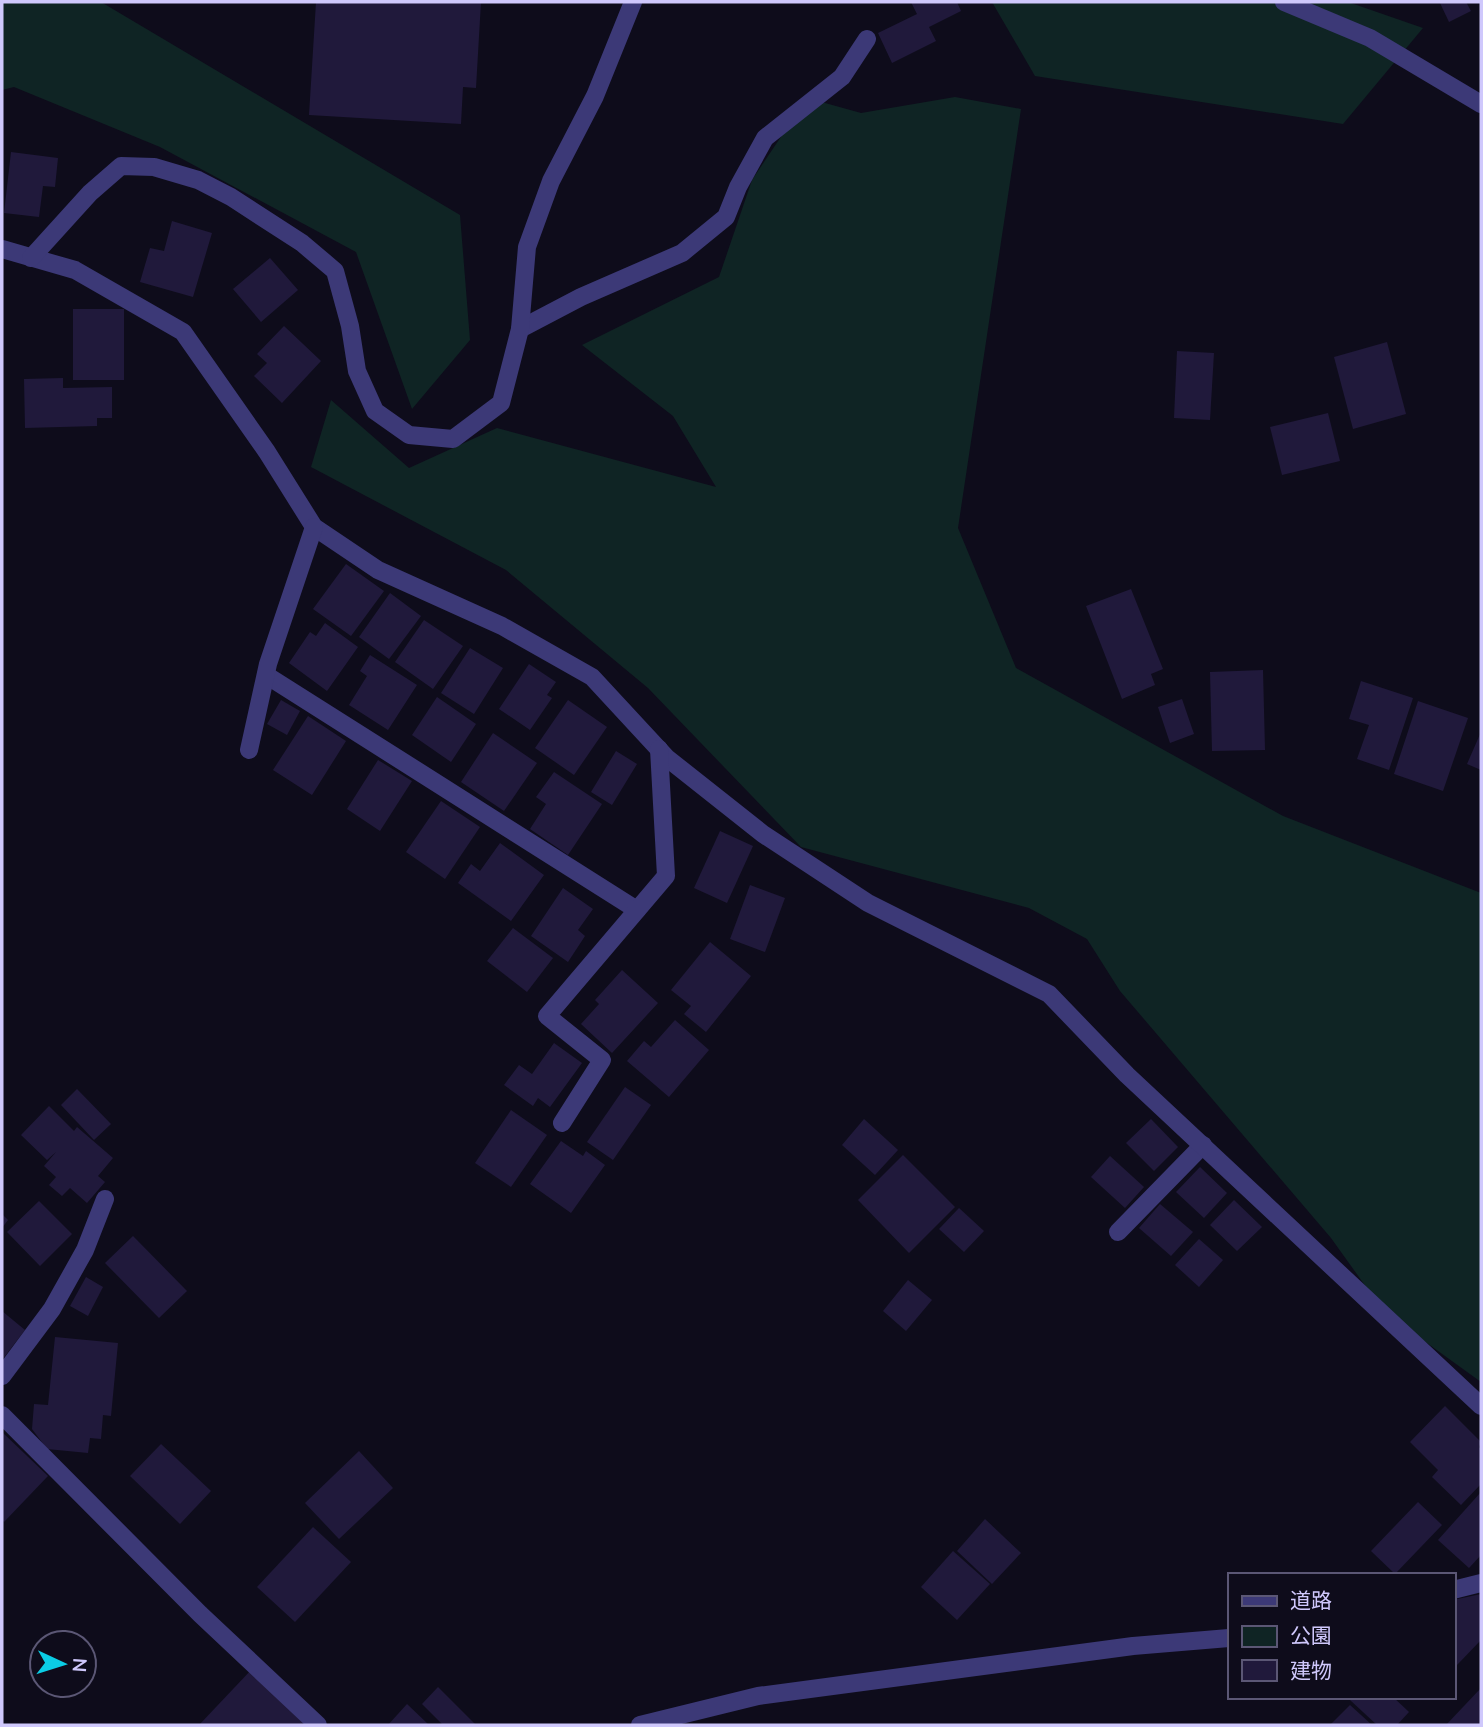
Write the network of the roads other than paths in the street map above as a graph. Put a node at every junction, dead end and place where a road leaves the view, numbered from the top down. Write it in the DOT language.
graph roads {
  1 [pos="633,2"];
  2 [pos="1284,2"];
  3 [pos="867,39"];
  4 [pos="1481,104"];
  5 [pos="2,249"];
  6 [pos="31,257"];
  7 [pos="520,329"];
  8 [pos="314,527"];
  9 [pos="266,675"];
  10 [pos="659,749"];
  11 [pos="249,750"];
  12 [pos="637,910"];
  13 [pos="562,1123"];
  14 [pos="1203,1145"];
  15 [pos="105,1199"];
  16 [pos="1118,1232"];
  17 [pos="2,1376"];
  18 [pos="1481,1406"];
  19 [pos="2,1415"];
  20 [pos="1481,1583"];
  21 [pos="1455,1590"];
  22 [pos="1228,1638"];
  23 [pos="318,1725"];
  24 [pos="640,1725"];
  1 -- 7 [label="street"];
  2 -- 4 [label="street"];
  3 -- 7 [label="street"];
  5 -- 6 [label="street"];
  6 -- 7 [label="street"];
  6 -- 8 [label="street"];
  8 -- 9 [label="street"];
  8 -- 10 [label="street"];
  9 -- 11 [label="street"];
  9 -- 12 [label="street"];
  10 -- 12 [label="street"];
  10 -- 14 [label="street"];
  12 -- 13 [label="street"];
  14 -- 16 [label="street"];
  14 -- 18 [label="street"];
  15 -- 17 [label="street"];
  19 -- 23 [label="street"];
  20 -- 21 [label="street"];
  22 -- 24 [label="street"];
}
